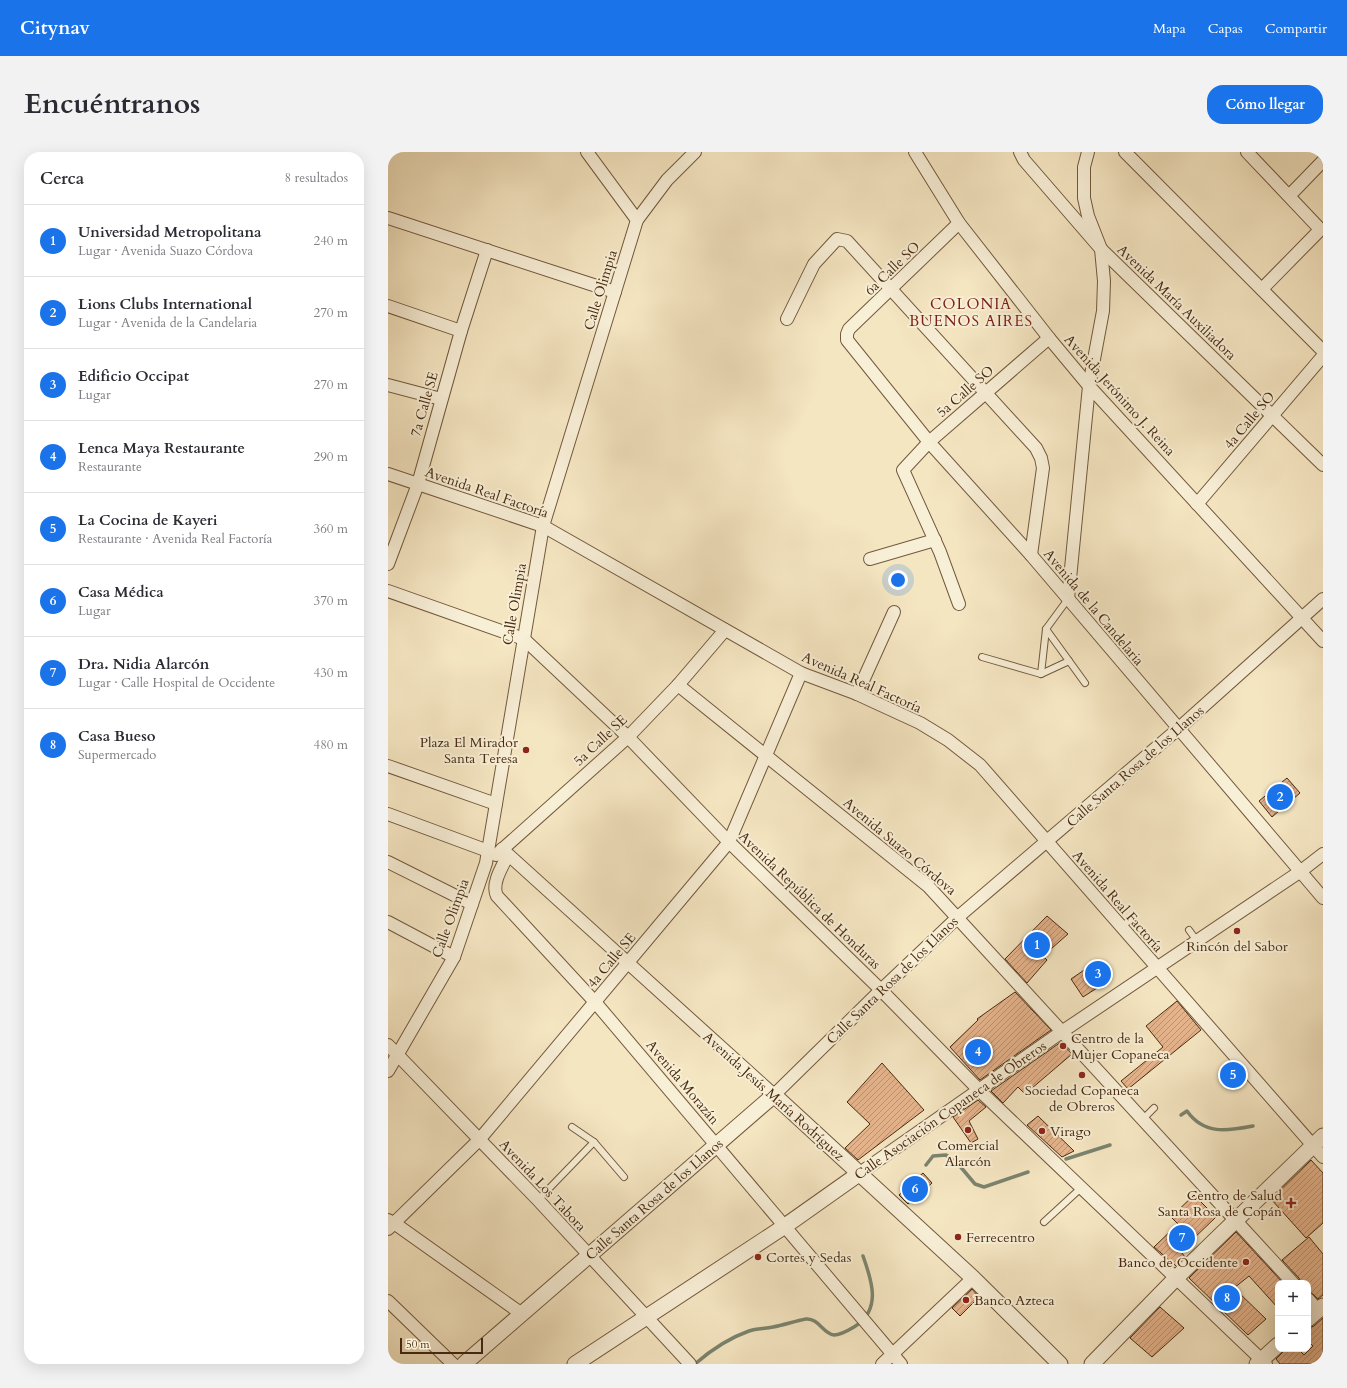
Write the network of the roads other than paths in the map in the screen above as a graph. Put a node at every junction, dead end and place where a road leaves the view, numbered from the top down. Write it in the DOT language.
graph roads {
  1 [pos="587,152"];
  2 [pos="695,152"];
  3 [pos="1020,152"];
  4 [pos="1088,152"];
  5 [pos="1125,152"];
  6 [pos="1247,152"];
  7 [pos="1321,152"];
  8 [pos="918,153"];
  9 [pos="1323,154"];
  10 [pos="1323,161"];
  11 [pos="1290,195"];
  12 [pos="388,218"];
  13 [pos="637,220"];
  14 [pos="959,223"];
  15 [pos="1101,249"];
  16 [pos="487,250"];
  17 [pos="891,290"];
  18 [pos="1262,290"];
  19 [pos="615,292"];
  20 [pos="388,306"];
  21 [pos="787,320"];
  22 [pos="461,331"];
  23 [pos="847,334"];
  24 [pos="1049,338"];
  25 [pos="1323,351"];
  26 [pos="1323,356"];
  27 [pos="388,385"];
  28 [pos="1089,386"];
  29 [pos="987,392"];
  30 [pos="441,399"];
  31 [pos="1273,415"];
  32 [pos="929,442"];
  33 [pos="1323,465"];
  34 [pos="388,474"];
  35 [pos="418,484"];
  36 [pos="1197,504"];
  37 [pos="543,526"];
  38 [pos="934,540"];
  39 [pos="1031,555"];
  40 [pos="870,559"];
  41 [pos="388,564"];
  42 [pos="388,592"];
  43 [pos="1068,599"];
  44 [pos="1323,599"];
  45 [pos="959,604"];
  46 [pos="894,612"];
  47 [pos="1303,619"];
  48 [pos="1046,629"];
  49 [pos="725,630"];
  50 [pos="524,639"];
  51 [pos="1323,641"];
  52 [pos="982,657"];
  53 [pos="1069,661"];
  54 [pos="801,673"];
  55 [pos="1041,674"];
  56 [pos="1085,683"];
  57 [pos="678,685"];
  58 [pos="857,694"];
  59 [pos="1178,729"];
  60 [pos="628,737"];
  61 [pos="766,754"];
  62 [pos="388,766"];
  63 [pos="496,804"];
  64 [pos="388,814"];
  65 [pos="729,842"];
  66 [pos="1047,842"];
  67 [pos="488,851"];
  68 [pos="505,852"];
  69 [pos="1323,854"];
  70 [pos="388,862"];
  71 [pos="486,864"];
  72 [pos="1301,871"];
  73 [pos="1323,898"];
  74 [pos="472,904"];
  75 [pos="958,917"];
  76 [pos="388,922"];
  77 [pos="1189,930"];
  78 [pos="1197,941"];
  79 [pos="454,957"];
  80 [pos="626,964"];
  81 [pos="1157,968"];
  82 [pos="881,990"];
  83 [pos="595,1002"];
  84 [pos="1063,1031"];
  85 [pos="388,1045"];
  86 [pos="398,1054"];
  87 [pos="388,1071"];
  88 [pos="979,1090"];
  89 [pos="774,1095"];
  90 [pos="1154,1108"];
  91 [pos="1143,1119"];
  92 [pos="572,1127"];
  93 [pos="479,1140"];
  94 [pos="1318,1140"];
  95 [pos="594,1142"];
  96 [pos="716,1144"];
  97 [pos="1323,1157"];
  98 [pos="860,1173"];
  99 [pos="624,1177"];
  100 [pos="1081,1188"];
  101 [pos="538,1200"];
  102 [pos="1236,1221"];
  103 [pos="1044,1222"];
  104 [pos="390,1224"];
  105 [pos="785,1226"];
  106 [pos="588,1256"];
  107 [pos="973,1278"];
  108 [pos="1176,1278"];
  109 [pos="1290,1280"];
  110 [pos="389,1304"];
  111 [pos="522,1314"];
  112 [pos="647,1317"];
  113 [pos="1275,1348"];
  114 [pos="893,1354"];
  115 [pos="687,1361"];
  116 [pos="1262,1363"];
  117 [pos="453,1364"];
  118 [pos="464,1364"];
  119 [pos="575,1364"];
  120 [pos="882,1364"];
  121 [pos="901,1364"];
  122 [pos="1060,1364"];
  123 [pos="1092,1364"];
  1 -- 13 [label="street"];
  2 -- 13 [label="street, Calle Olimpia"];
  3 -- 15 [label="street, Avenida María Auxiliadora"];
  4 -- 15 [label="street"];
  5 -- 18 [label="street"];
  6 -- 11 [label="street"];
  7 -- 9 [label="street"];
  8 -- 14 [label="street, Avenida Jerónimo J. Reina"];
  10 -- 11 [label="street"];
  11 -- 18 [label="street"];
  12 -- 16 [label="street"];
  13 -- 19 [label="street, Calle Olimpia"];
  14 -- 17 [label="street, 6a Calle SO"];
  14 -- 24 [label="street, Avenida Jerónimo J. Reina"];
  15 -- 28 [label="street"];
  15 -- 31 [label="street, Avenida María Auxiliadora"];
  16 -- 19 [label="street"];
  16 -- 22 [label="street, 7a Calle SE"];
  17 -- 21 [label="street"];
  17 -- 23 [label="street, 6a Calle SO"];
  17 -- 29 [label="street"];
  18 -- 25 [label="street"];
  19 -- 37 [label="street, Calle Olimpia"];
  20 -- 22 [label="street"];
  22 -- 30 [label="street, 7a Calle SE"];
  23 -- 32 [label="street, Avenida de la Candelaria"];
  24 -- 28 [label="street, Avenida Jerónimo J. Reina"];
  24 -- 29 [label="street, 5a Calle SO"];
  26 -- 31 [label="street, 4a Calle SO"];
  27 -- 30 [label="street"];
  28 -- 36 [label="street, Avenida Jerónimo J. Reina"];
  28 -- 43 [label="street"];
  29 -- 32 [label="street, 5a Calle SO"];
  29 -- 39 [label="street"];
  30 -- 35 [label="street, 7a Calle SE"];
  31 -- 33 [label="street, Avenida María Auxiliadora"];
  31 -- 36 [label="street, 4a Calle SO"];
  32 -- 38 [label="street, 5a Calle SO"];
  32 -- 39 [label="street, Avenida de la Candelaria"];
  34 -- 35 [label="street, Avenida Real Factoría"];
  35 -- 37 [label="street, Avenida Real Factoría"];
  35 -- 41 [label="street, 7a Calle SE"];
  36 -- 47 [label="street, Avenida Jerónimo J. Reina"];
  37 -- 49 [label="street, Avenida Real Factoría"];
  37 -- 50 [label="street, Calle Olimpia"];
  38 -- 40 [label="street"];
  38 -- 45 [label="street"];
  39 -- 43 [label="street, Avenida de la Candelaria"];
  42 -- 50 [label="street"];
  43 -- 48 [label="lane"];
  43 -- 59 [label="street, Avenida de la Candelaria"];
  44 -- 47 [label="street, Calle Santa Rosa de los Llanos"];
  46 -- 58 [label="street"];
  47 -- 51 [label="street, Avenida Jerónimo J. Reina"];
  47 -- 59 [label="street, Calle Santa Rosa de los Llanos"];
  48 -- 53 [label="lane"];
  48 -- 55 [label="lane"];
  49 -- 54 [label="street, Avenida Real Factoría"];
  49 -- 57 [label="street, 5a Calle SE"];
  50 -- 60 [label="street, Avenida República de Honduras"];
  50 -- 63 [label="street, Calle Olimpia"];
  52 -- 55 [label="lane"];
  53 -- 55 [label="lane"];
  53 -- 56 [label="lane"];
  54 -- 58 [label="street, Avenida Real Factoría"];
  54 -- 61 [label="street, 4a Calle SE"];
  57 -- 60 [label="street, 5a Calle SE"];
  57 -- 61 [label="street, Avenida Suazo Córdova"];
  58 -- 66 [label="street, Avenida Real Factoría"];
  59 -- 66 [label="street, Calle Santa Rosa de los Llanos"];
  59 -- 72 [label="street, Avenida de la Candelaria"];
  60 -- 65 [label="street, Avenida República de Honduras"];
  60 -- 68 [label="street, 5a Calle SE"];
  61 -- 65 [label="street, 4a Calle SE"];
  61 -- 75 [label="street, Avenida Suazo Córdova"];
  62 -- 63 [label="street"];
  63 -- 67 [label="street, Calle Olimpia"];
  64 -- 67 [label="street"];
  65 -- 80 [label="street, 4a Calle SE"];
  65 -- 82 [label="street, Avenida República de Honduras"];
  66 -- 75 [label="street, Calle Santa Rosa de los Llanos"];
  66 -- 81 [label="street, Avenida Real Factoría"];
  67 -- 71 [label="street, Calle Olimpia"];
  68 -- 71 [label="street, 5a Calle SE"];
  68 -- 80 [label="street, Avenida Jesús María Rodríguez"];
  68 -- 83 [label="street, Avenida Morazán"];
  69 -- 72 [label="street, Calle Asociación Copaneca de Obreros"];
  70 -- 74 [label="street"];
  71 -- 74 [label="street, Calle Olimpia"];
  72 -- 73 [label="street, Avenida de la Candelaria"];
  72 -- 78 [label="street, Calle Asociación Copaneca de Obreros"];
  74 -- 79 [label="street, Calle Olimpia"];
  75 -- 82 [label="street, Calle Santa Rosa de los Llanos"];
  75 -- 84 [label="street, Avenida Suazo Córdova"];
  76 -- 79 [label="street"];
  77 -- 78 [label="lane"];
  78 -- 81 [label="street, Calle Asociación Copaneca de Obreros"];
  79 -- 86 [label="street, Calle Olimpia"];
  80 -- 83 [label="street, 4a Calle SE"];
  80 -- 89 [label="street, Avenida Jesús María Rodríguez"];
  81 -- 84 [label="street, Calle Asociación Copaneca de Obreros"];
  81 -- 94 [label="street, Avenida Real Factoría"];
  82 -- 88 [label="street, Avenida República de Honduras"];
  82 -- 89 [label="street, Calle Santa Rosa de los Llanos"];
  83 -- 93 [label="street, 4a Calle SE"];
  83 -- 96 [label="street, Avenida Morazán"];
  84 -- 88 [label="street, Calle Asociación Copaneca de Obreros"];
  84 -- 91 [label="street, Avenida Suazo Córdova"];
  85 -- 86 [label="street, Avenida Los Tabora"];
  86 -- 87 [label="street, Calle Olimpia"];
  86 -- 93 [label="street, Avenida Los Tabora"];
  88 -- 98 [label="street, Calle Asociación Copaneca de Obreros"];
  88 -- 100 [label="street, Avenida República de Honduras"];
  89 -- 96 [label="street, Calle Santa Rosa de los Llanos"];
  89 -- 98 [label="street, Avenida Jesús María Rodríguez"];
  90 -- 91 [label="lane"];
  91 -- 102 [label="street, Avenida Suazo Córdova"];
  92 -- 95 [label="lane"];
  93 -- 101 [label="street, Avenida Los Tabora"];
  93 -- 104 [label="street, 4a Calle SE"];
  94 -- 97 [label="street, Avenida Real Factoría"];
  94 -- 102 [label="street"];
  95 -- 99 [label="lane"];
  95 -- 101 [label="lane"];
  96 -- 105 [label="street, Avenida Morazán"];
  96 -- 106 [label="street, Calle Santa Rosa de los Llanos"];
  98 -- 105 [label="street, Calle Asociación Copaneca de Obreros"];
  98 -- 107 [label="street, Avenida Jesús María Rodríguez"];
  100 -- 103 [label="lane"];
  100 -- 108 [label="street, Avenida República de Honduras"];
  101 -- 106 [label="street, Avenida Los Tabora"];
  102 -- 108 [label="street"];
  102 -- 109 [label="street, Avenida Suazo Córdova"];
  104 -- 111 [label="street"];
  105 -- 112 [label="street, Calle Asociación Copaneca de Obreros"];
  105 -- 114 [label="street, Avenida Morazán"];
  106 -- 111 [label="street, Calle Santa Rosa de los Llanos"];
  106 -- 112 [label="street, Avenida Los Tabora"];
  107 -- 114 [label="street"];
  107 -- 122 [label="street, Avenida Jesús María Rodríguez"];
  108 -- 116 [label="street, Avenida República de Honduras"];
  108 -- 123 [label="street"];
  110 -- 117 [label="street"];
  111 -- 118 [label="street, Calle Santa Rosa de los Llanos"];
  112 -- 115 [label="street, Avenida Los Tabora"];
  112 -- 119 [label="street, Calle Asociación Copaneca de Obreros"];
  113 -- 116 [label="street"];
  114 -- 120 [label="street"];
  114 -- 121 [label="street, Avenida Morazán"];
}
